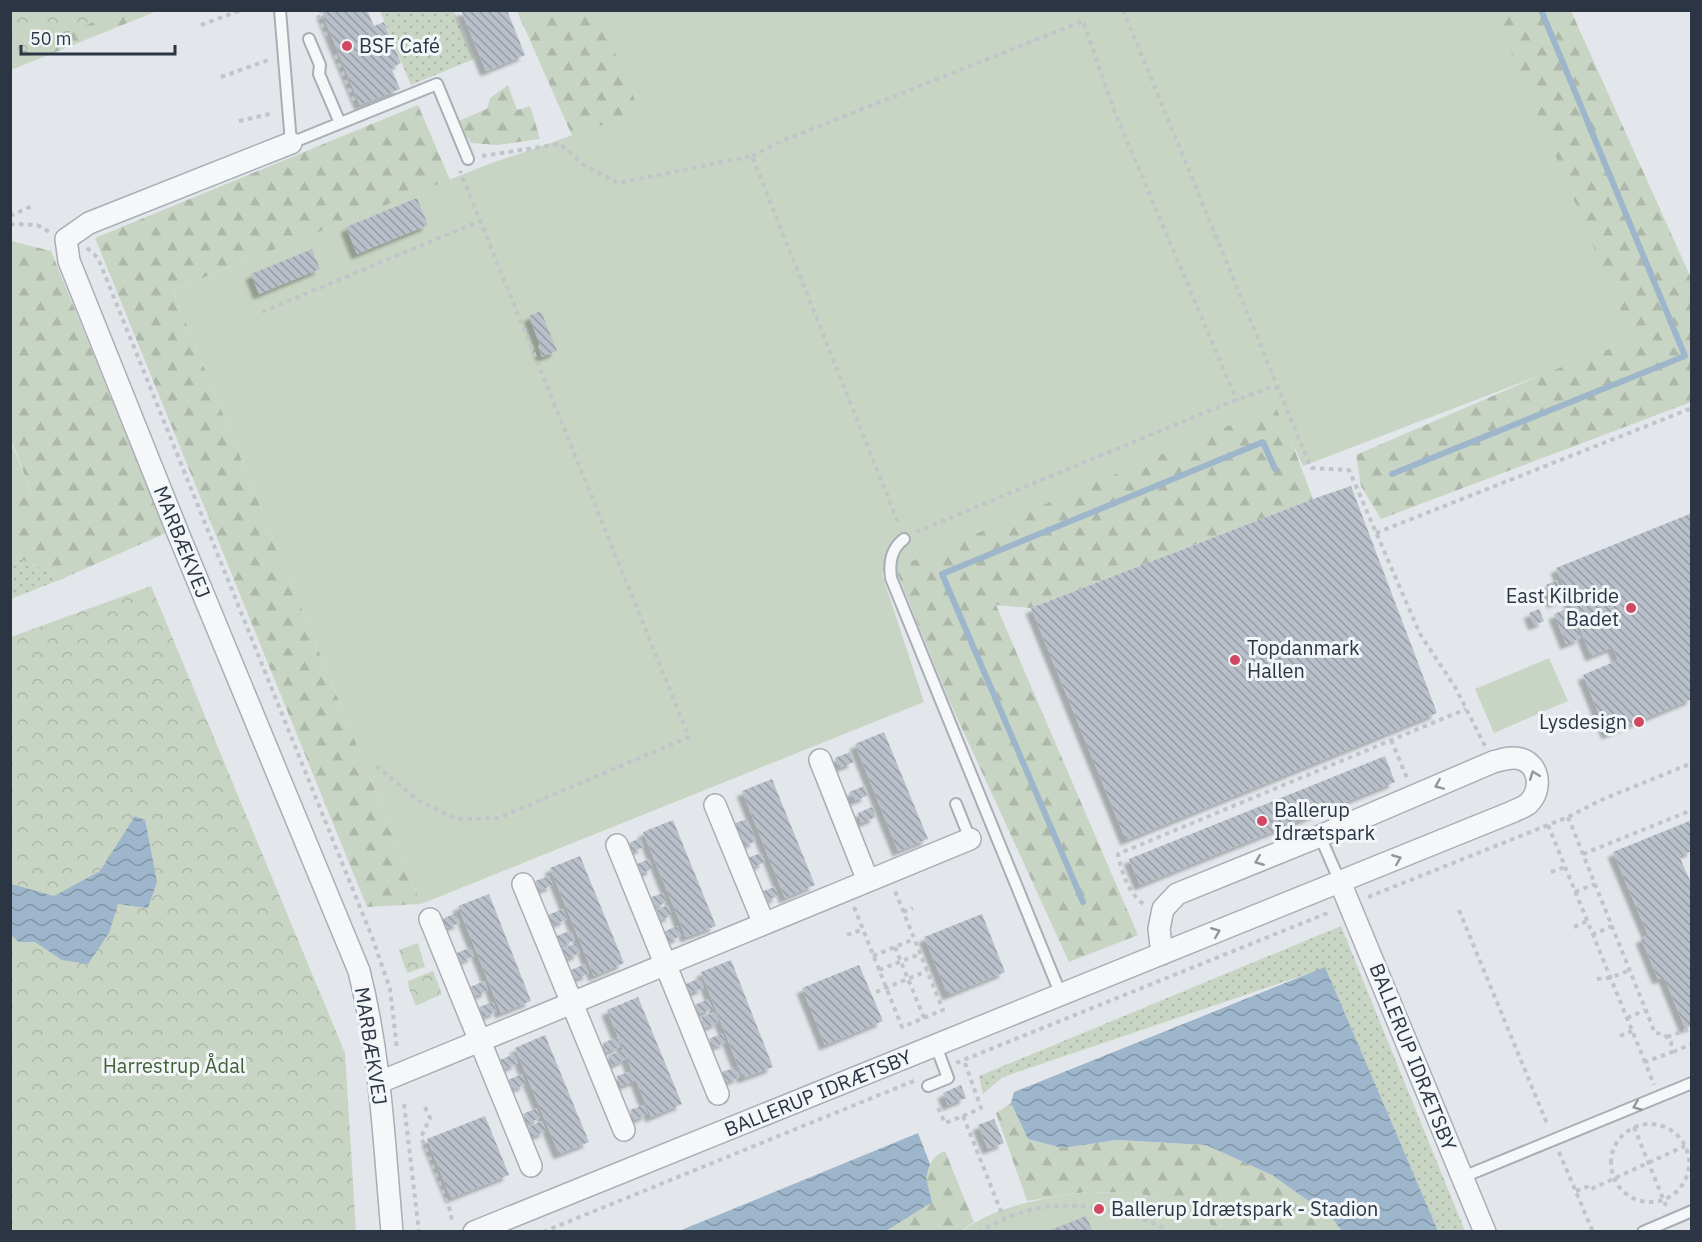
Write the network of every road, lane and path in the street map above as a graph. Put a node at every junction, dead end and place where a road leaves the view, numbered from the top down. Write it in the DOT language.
graph roads {
  1 [pos="241,10"];
  2 [pos="280,10"];
  3 [pos="323,10"];
  4 [pos="1123,10"];
  5 [pos="201,25"];
  6 [pos="309,39"];
  7 [pos="284,56"];
  8 [pos="221,77"];
  9 [pos="288,107"];
  10 [pos="360,115"];
  11 [pos="239,121"];
  12 [pos="340,123"];
  13 [pos="291,143"];
  14 [pos="753,156"];
  15 [pos="468,159"];
  16 [pos="34,205"];
  17 [pos="10,216"];
  18 [pos="480,221"];
  19 [pos="10,224"];
  20 [pos="66,239"];
  21 [pos="262,312"];
  22 [pos="1278,388"];
  23 [pos="1237,401"];
  24 [pos="1692,408"];
  25 [pos="1376,533"];
  26 [pos="904,539"];
  27 [pos="1466,709"];
  28 [pos="1391,740"];
  29 [pos="820,760"];
  30 [pos="1493,762"];
  31 [pos="1692,763"];
  32 [pos="376,766"];
  33 [pos="1406,777"];
  34 [pos="956,804"];
  35 [pos="715,805"];
  36 [pos="1692,810"];
  37 [pos="1568,817"];
  38 [pos="1548,825"];
  39 [pos="1320,836"];
  40 [pos="970,839"];
  41 [pos="617,845"];
  42 [pos="1583,854"];
  43 [pos="1565,867"];
  44 [pos="1551,872"];
  45 [pos="887,873"];
  46 [pos="868,881"];
  47 [pos="1340,882"];
  48 [pos="523,884"];
  49 [pos="1595,884"];
  50 [pos="847,890"];
  51 [pos="1575,892"];
  52 [pos="1349,904"];
  53 [pos="913,908"];
  54 [pos="1459,910"];
  55 [pos="903,912"];
  56 [pos="430,919"];
  57 [pos="1161,920"];
  58 [pos="1587,921"];
  59 [pos="764,924"];
  60 [pos="1612,926"];
  61 [pos="1574,927"];
  62 [pos="863,929"];
  63 [pos="848,935"];
  64 [pos="1592,935"];
  65 [pos="914,939"];
  66 [pos="895,947"];
  67 [pos="920,954"];
  68 [pos="1162,954"];
  69 [pos="873,956"];
  70 [pos="901,961"];
  71 [pos="666,964"];
  72 [pos="879,970"];
  73 [pos="1630,970"];
  74 [pos="927,971"];
  75 [pos="909,978"];
  76 [pos="1610,978"];
  77 [pos="1597,979"];
  78 [pos="886,988"];
  79 [pos="876,992"];
  80 [pos="1061,995"];
  81 [pos="572,1003"];
  82 [pos="1646,1010"];
  83 [pos="924,1018"];
  84 [pos="1627,1018"];
  85 [pos="1692,1028"];
  86 [pos="1632,1031"];
  87 [pos="1620,1036"];
  88 [pos="1667,1037"];
  89 [pos="480,1041"];
  90 [pos="1692,1044"];
  91 [pos="936,1046"];
  92 [pos="1672,1052"];
  93 [pos="964,1060"];
  94 [pos="1645,1062"];
  95 [pos="380,1082"];
  96 [pos="1692,1083"];
  97 [pos="928,1086"];
  98 [pos="718,1094"];
  99 [pos="1658,1097"];
  100 [pos="425,1107"];
  101 [pos="938,1108"];
  102 [pos="963,1116"];
  103 [pos="1631,1119"];
  104 [pos="1634,1127"];
  105 [pos="624,1130"];
  106 [pos="1554,1140"];
  107 [pos="1685,1146"];
  108 [pos="1649,1164"];
  109 [pos="531,1166"];
  110 [pos="1463,1177"];
  111 [pos="1614,1179"];
  112 [pos="1576,1191"];
  113 [pos="1663,1199"];
  114 [pos="1667,1208"];
  115 [pos="1692,1211"];
  116 [pos="1004,1219"];
  117 [pos="452,1221"];
  118 [pos="1594,1230"];
  119 [pos="392,1232"];
  120 [pos="474,1232"];
  121 [pos="978,1232"];
  122 [pos="1164,1232"];
  123 [pos="1485,1232"];
  124 [pos="1642,1232"];
  1 -- 5 [label="path"];
  2 -- 7 [label="lane"];
  3 -- 10 [label="path"];
  4 -- 22 [label="path"];
  6 -- 12 [label="lane"];
  7 -- 8 [label="path"];
  7 -- 9 [label="lane"];
  9 -- 11 [label="path"];
  9 -- 13 [label="lane"];
  10 -- 12 [label="lane"];
  10 -- 15 [label="lane"];
  12 -- 13 [label="lane"];
  13 -- 20 [label="street"];
  14 -- 15 [label="path"];
  14 -- 23 [label="path"];
  14 -- 26 [label="path"];
  15 -- 18 [label="path"];
  16 -- 17 [label="path"];
  18 -- 21 [label="path"];
  18 -- 32 [label="path"];
  19 -- 20 [label="path"];
  20 -- 95 [label="street, MARBÆKVEJ"];
  22 -- 23 [label="path"];
  22 -- 25 [label="path"];
  23 -- 26 [label="path"];
  24 -- 25 [label="path"];
  25 -- 27 [label="path"];
  26 -- 80 [label="lane"];
  27 -- 28 [label="path"];
  27 -- 30 [label="path"];
  28 -- 33 [label="path"];
  28 -- 57 [label="path"];
  29 -- 46 [label="street"];
  30 -- 39 [label="street, BALLERUP IDRÆTSBY, one-way"];
  47 -- 30 [label="street, BALLERUP IDRÆTSBY, one-way"];
  31 -- 37 [label="path"];
  34 -- 40 [label="lane"];
  35 -- 59 [label="street"];
  36 -- 42 [label="path"];
  37 -- 38 [label="path"];
  37 -- 42 [label="path"];
  38 -- 43 [label="path"];
  38 -- 52 [label="path"];
  39 -- 47 [label="lane"];
  39 -- 57 [label="street, BALLERUP IDRÆTSBY, one-way"];
  40 -- 45 [label="street"];
  41 -- 71 [label="street"];
  42 -- 49 [label="path"];
  43 -- 44 [label="path"];
  43 -- 51 [label="path"];
  45 -- 46 [label="street"];
  45 -- 55 [label="path"];
  46 -- 50 [label="street"];
  47 -- 52 [label="street, BALLERUP IDRÆTSBY"];
  68 -- 47 [label="street, BALLERUP IDRÆTSBY, one-way"];
  48 -- 81 [label="street"];
  49 -- 51 [label="path"];
  49 -- 60 [label="path"];
  50 -- 59 [label="street"];
  50 -- 62 [label="path"];
  51 -- 58 [label="path"];
  52 -- 110 [label="street, BALLERUP IDRÆTSBY"];
  53 -- 55 [label="path"];
  54 -- 106 [label="path"];
  55 -- 65 [label="path"];
  56 -- 89 [label="street"];
  57 -- 68 [label="street"];
  58 -- 61 [label="path"];
  58 -- 64 [label="path"];
  59 -- 71 [label="street"];
  60 -- 64 [label="path"];
  60 -- 73 [label="path"];
  62 -- 63 [label="path"];
  62 -- 69 [label="path"];
  64 -- 76 [label="path"];
  65 -- 66 [label="path"];
  65 -- 67 [label="path"];
  66 -- 69 [label="path"];
  66 -- 70 [label="path"];
  67 -- 70 [label="path"];
  67 -- 74 [label="path"];
  68 -- 80 [label="street, BALLERUP IDRÆTSBY"];
  69 -- 72 [label="path"];
  70 -- 72 [label="path"];
  70 -- 75 [label="path"];
  71 -- 81 [label="street"];
  71 -- 98 [label="street"];
  72 -- 78 [label="path"];
  73 -- 76 [label="path"];
  73 -- 82 [label="path"];
  74 -- 75 [label="path"];
  74 -- 83 [label="path"];
  75 -- 78 [label="path"];
  75 -- 83 [label="path"];
  76 -- 77 [label="path"];
  76 -- 84 [label="path"];
  78 -- 79 [label="path"];
  78 -- 83 [label="path"];
  80 -- 91 [label="street, BALLERUP IDRÆTSBY"];
  81 -- 89 [label="street"];
  81 -- 105 [label="street"];
  82 -- 84 [label="path"];
  82 -- 88 [label="path"];
  84 -- 86 [label="path"];
  85 -- 88 [label="path"];
  86 -- 87 [label="path"];
  86 -- 94 [label="path"];
  88 -- 92 [label="path"];
  89 -- 95 [label="street"];
  89 -- 109 [label="street"];
  90 -- 92 [label="path"];
  91 -- 97 [label="lane"];
  91 -- 120 [label="street, BALLERUP IDRÆTSBY"];
  92 -- 94 [label="path"];
  93 -- 102 [label="path"];
  94 -- 99 [label="path"];
  95 -- 119 [label="street, MARBÆKVEJ"];
  96 -- 99 [label="lane"];
  99 -- 106 [label="lane, one-way"];
  100 -- 117 [label="path"];
  101 -- 102 [label="path"];
  102 -- 116 [label="path"];
  103 -- 104 [label="path"];
  104 -- 107 [label="path"];
  104 -- 108 [label="path"];
  104 -- 111 [label="path"];
  106 -- 110 [label="lane"];
  106 -- 112 [label="path"];
  107 -- 108 [label="path"];
  107 -- 113 [label="path"];
  108 -- 111 [label="path"];
  108 -- 113 [label="path"];
  110 -- 123 [label="street, BALLERUP IDRÆTSBY"];
  111 -- 112 [label="path"];
  111 -- 113 [label="path"];
  112 -- 118 [label="path"];
  113 -- 114 [label="path"];
  115 -- 124 [label="lane"];
  116 -- 121 [label="path"];
  116 -- 122 [label="path"];
}
